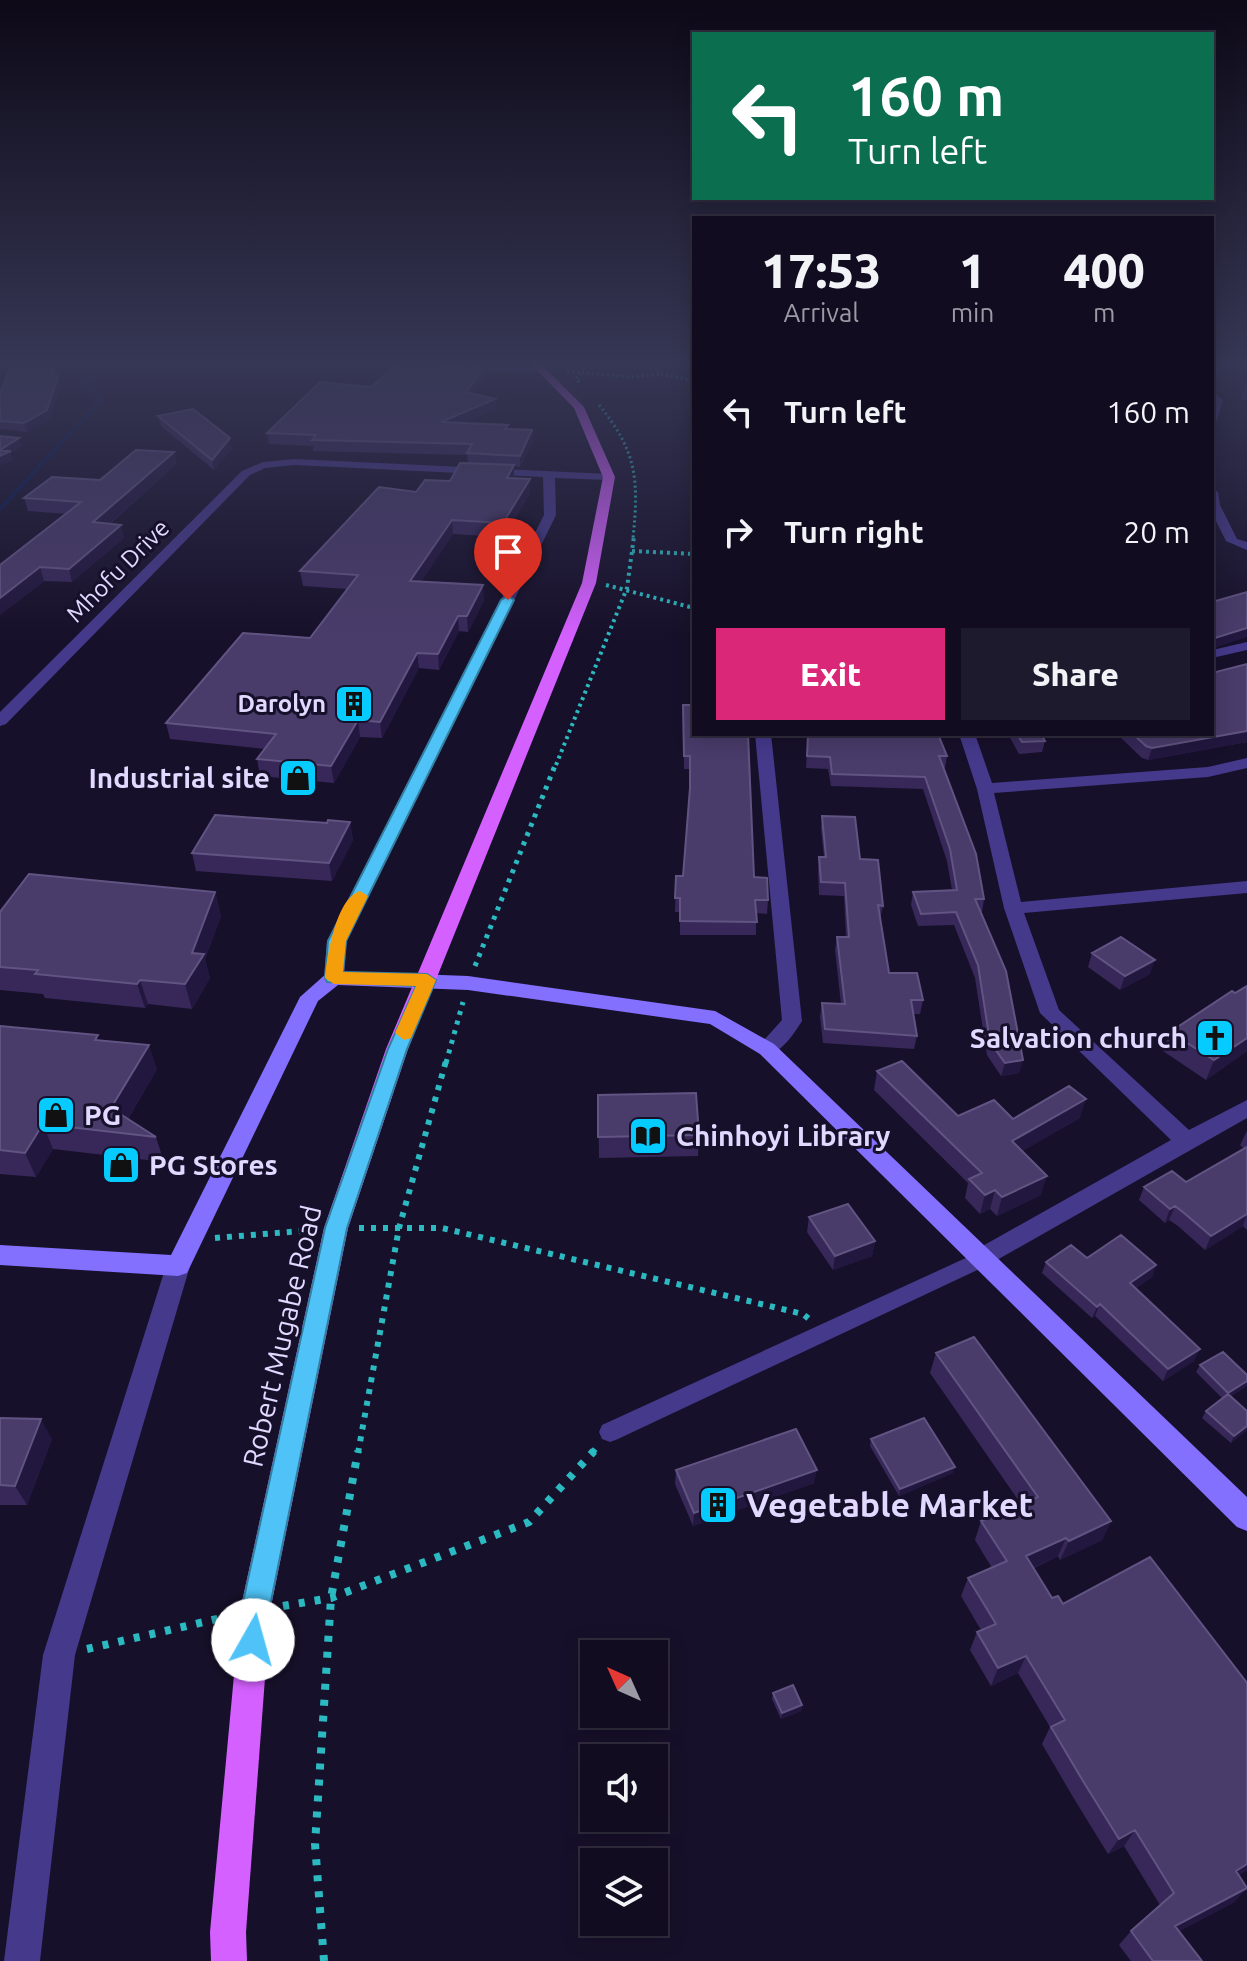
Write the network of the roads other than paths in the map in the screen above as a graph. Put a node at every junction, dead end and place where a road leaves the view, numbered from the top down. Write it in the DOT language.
graph roads {
  1 [pos="599,455"];
  2 [pos="549,476"];
  3 [pos="609,477"];
  4 [pos="1214,503"];
  5 [pos="1247,546"];
  6 [pos="1247,646"];
  7 [pos="1214,654"];
  8 [pos="0,721"];
  9 [pos="763,736"];
  10 [pos="968,736"];
  11 [pos="1247,763"];
  12 [pos="985,789"];
  13 [pos="1247,887"];
  14 [pos="1013,908"];
  15 [pos="334,978"];
  16 [pos="427,980"];
  17 [pos="767,1049"];
  18 [pos="1247,1108"];
  19 [pos="1186,1141"];
  20 [pos="184,1253"];
  21 [pos="0,1255"];
  22 [pos="981,1259"];
  23 [pos="610,1432"];
  24 [pos="1242,1504"];
  25 [pos="22,1961"];
  26 [pos="229,1961"];
  1 -- 3 [label="main road"];
  2 -- 3 [label="street, Mhofu Drive"];
  2 -- 8 [label="street, Mhofu Drive"];
  2 -- 15 [label="street"];
  3 -- 16 [label="main road, Robert Mugabe Road"];
  4 -- 5 [label="street"];
  6 -- 7 [label="street"];
  9 -- 17 [label="street"];
  10 -- 12 [label="street"];
  11 -- 12 [label="street"];
  12 -- 14 [label="street"];
  13 -- 14 [label="street"];
  14 -- 19 [label="street"];
  15 -- 16 [label="street"];
  15 -- 20 [label="street"];
  16 -- 17 [label="street"];
  16 -- 26 [label="main road, Robert Mugabe Road"];
  17 -- 22 [label="street"];
  18 -- 19 [label="street"];
  19 -- 22 [label="street"];
  20 -- 21 [label="street"];
  20 -- 25 [label="street"];
  22 -- 23 [label="lane"];
  22 -- 24 [label="street"];
}
